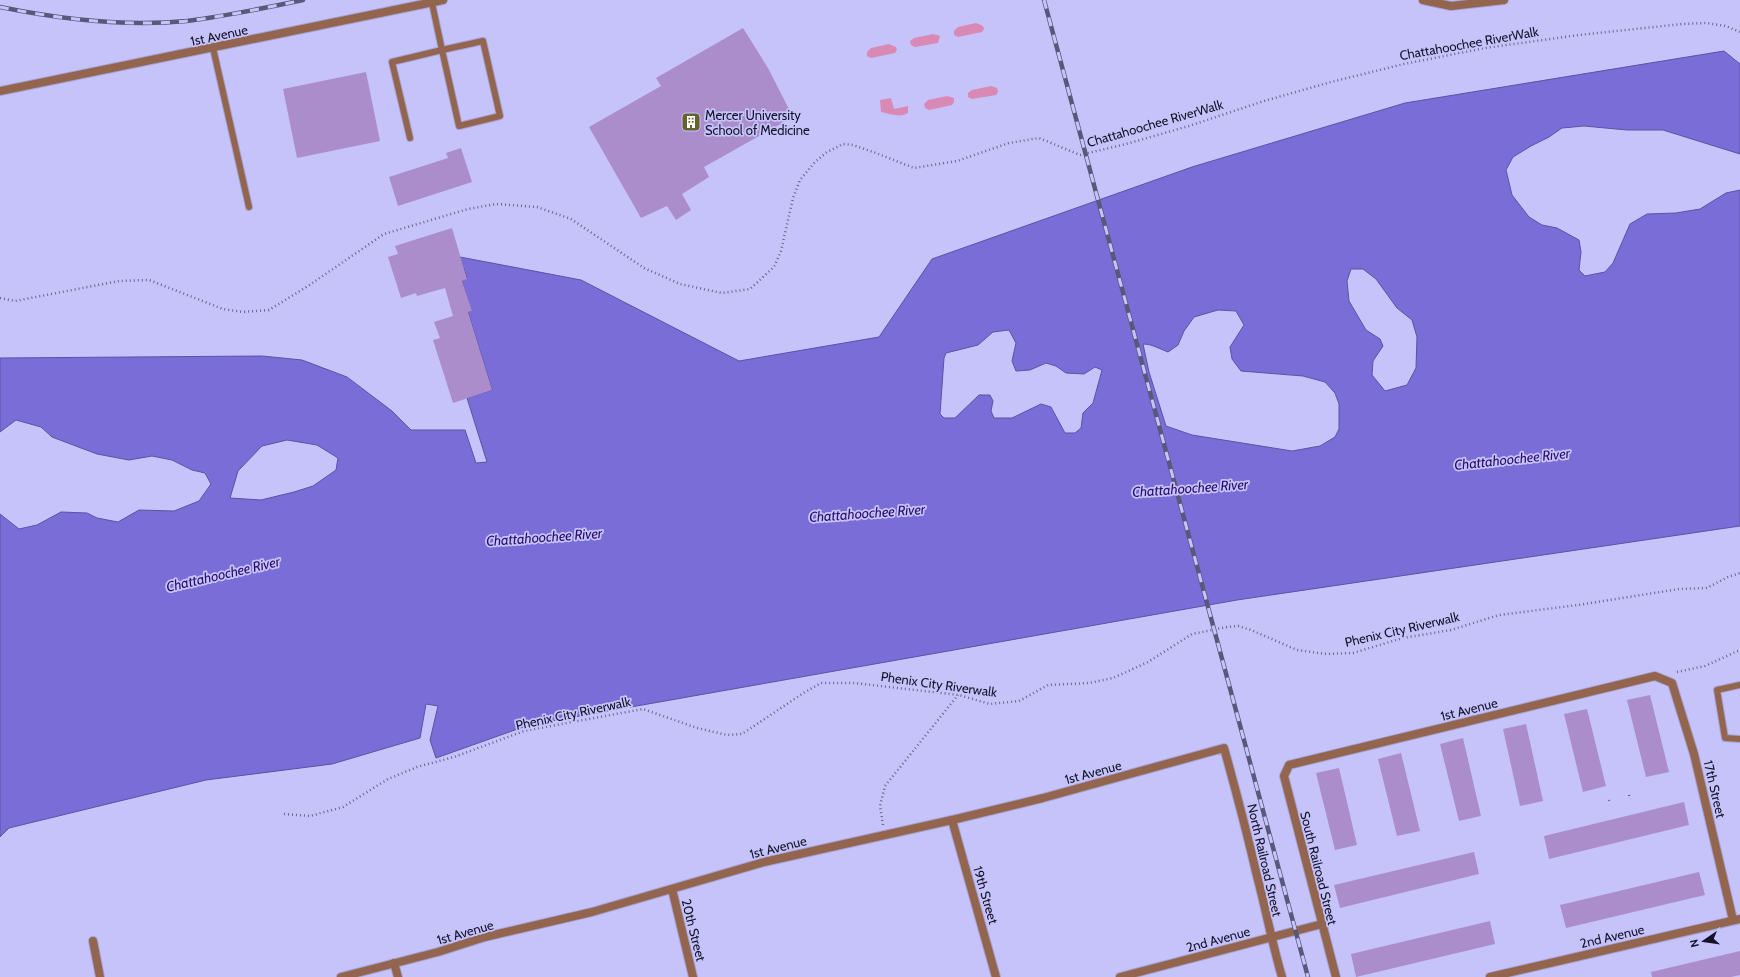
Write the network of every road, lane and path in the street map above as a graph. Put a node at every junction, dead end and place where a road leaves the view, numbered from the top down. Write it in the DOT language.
graph roads {
  1 [pos="444,0"];
  2 [pos="1423,0"];
  3 [pos="1504,0"];
  4 [pos="432,1"];
  5 [pos="1740,32"];
  6 [pos="213,48"];
  7 [pos="442,50"];
  8 [pos="0,91"];
  9 [pos="410,138"];
  10 [pos="249,207"];
  11 [pos="0,298"];
  12 [pos="1740,573"];
  13 [pos="1740,650"];
  14 [pos="1676,672"];
  15 [pos="1655,676"];
  16 [pos="1740,685"];
  17 [pos="959,695"];
  18 [pos="1740,739"];
  19 [pos="1224,748"];
  20 [pos="1289,765"];
  21 [pos="1630,795"];
  22 [pos="1630,800"];
  23 [pos="284,814"];
  24 [pos="952,820"];
  25 [pos="885,835"];
  26 [pos="672,889"];
  27 [pos="1737,920"];
  28 [pos="1322,924"];
  29 [pos="1270,938"];
  30 [pos="93,941"];
  31 [pos="394,963"];
  32 [pos="100,977"];
  33 [pos="341,977"];
  34 [pos="398,977"];
  35 [pos="693,977"];
  36 [pos="996,977"];
  37 [pos="1120,977"];
  38 [pos="1282,977"];
  39 [pos="1336,977"];
  40 [pos="1490,977"];
  1 -- 4 [label="street, 1st Avenue"];
  2 -- 3 [label="street"];
  4 -- 6 [label="street, 1st Avenue"];
  4 -- 7 [label="lane"];
  5 -- 11 [label="path, Chattahoochee RiverWalk"];
  6 -- 8 [label="street, 1st Avenue"];
  6 -- 10 [label="lane"];
  7 -- 7 [label="lane"];
  7 -- 9 [label="lane"];
  12 -- 17 [label="path, Phenix City Riverwalk"];
  13 -- 14 [label="path"];
  15 -- 20 [label="street, 1st Avenue"];
  15 -- 27 [label="street, 17th Street"];
  16 -- 18 [label="lane"];
  17 -- 23 [label="path, Phenix City Riverwalk"];
  17 -- 25 [label="path"];
  19 -- 24 [label="street, 1st Avenue"];
  19 -- 29 [label="street, North Railroad Street"];
  20 -- 28 [label="street, South Railroad Street"];
  21 -- 22 [label="path"];
  24 -- 25 [label="street, 1st Avenue"];
  24 -- 36 [label="street, 19th Street"];
  25 -- 26 [label="street, 1st Avenue"];
  26 -- 31 [label="street, 1st Avenue"];
  26 -- 35 [label="street, 20th Street"];
  27 -- 40 [label="street, 2nd Avenue"];
  28 -- 29 [label="street, 2nd Avenue"];
  28 -- 39 [label="street, South Railroad Street"];
  29 -- 37 [label="street, 2nd Avenue"];
  29 -- 38 [label="street, North Railroad Street"];
  30 -- 32 [label="street"];
  31 -- 33 [label="street, 1st Avenue"];
  31 -- 34 [label="street"];
}
